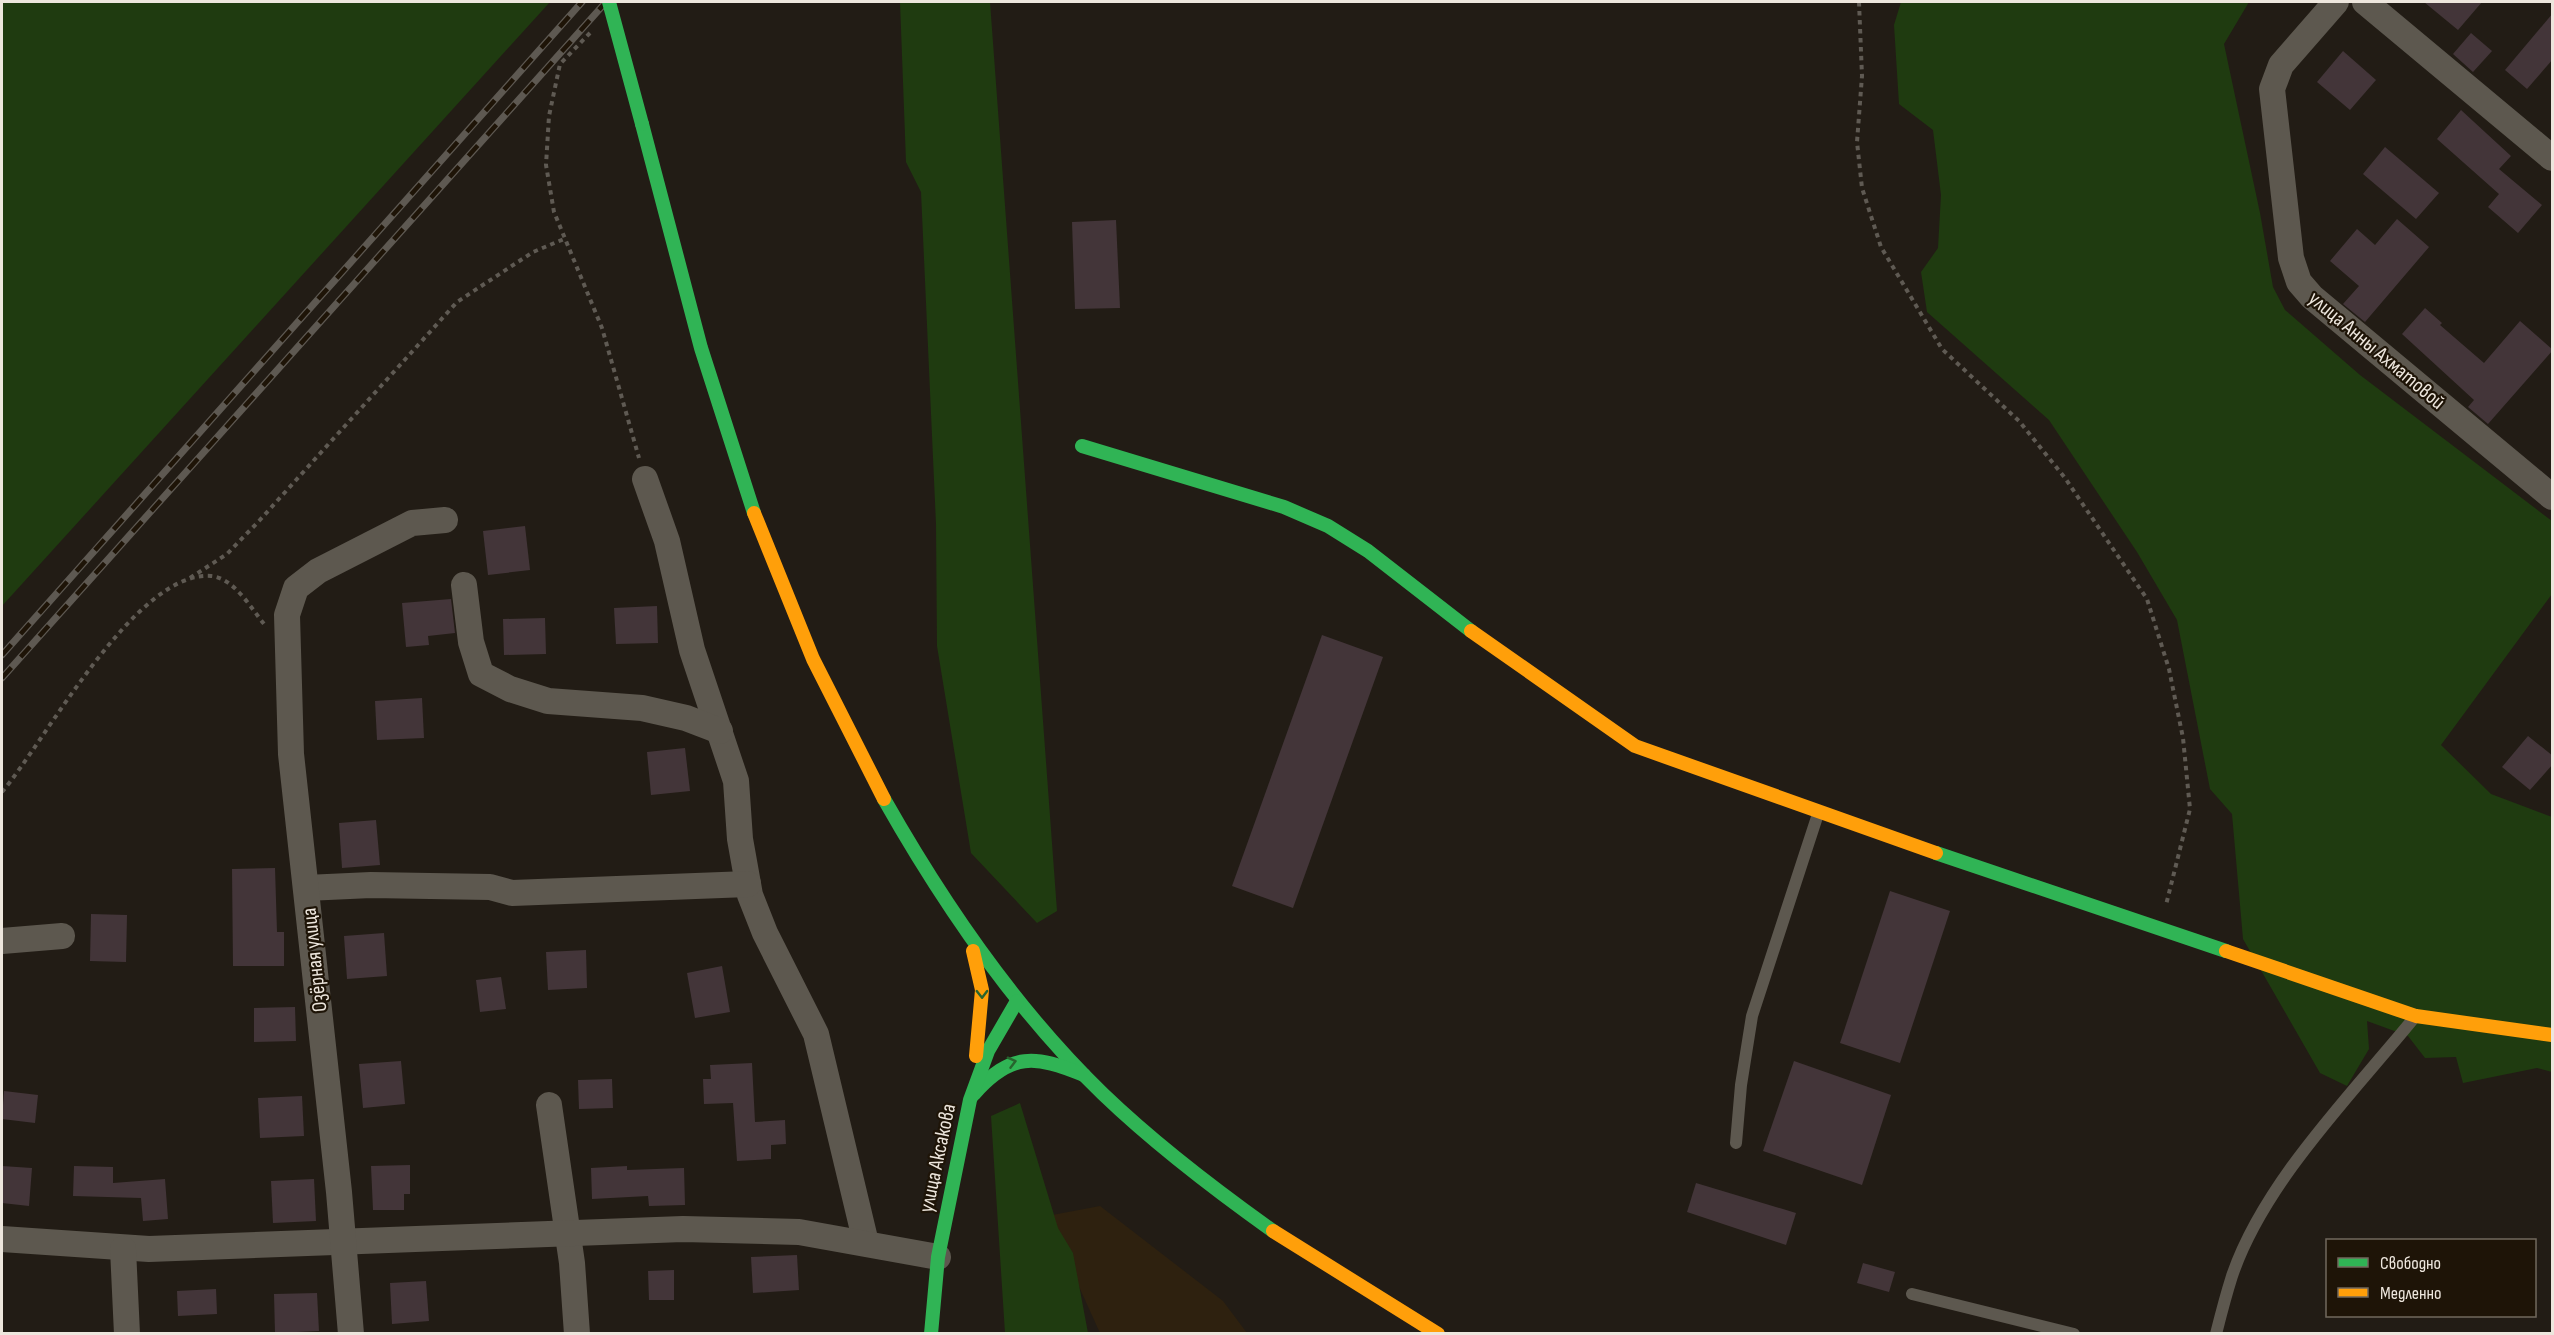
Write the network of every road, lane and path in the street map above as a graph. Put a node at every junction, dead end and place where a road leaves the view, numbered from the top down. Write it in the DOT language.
graph roads {
  1 [pos="609,2"];
  2 [pos="1859,2"];
  3 [pos="2336,2"];
  4 [pos="2365,2"];
  5 [pos="597,27"];
  6 [pos="2553,158"];
  7 [pos="564,239"];
  8 [pos="1082,446"];
  9 [pos="645,479"];
  10 [pos="2553,497"];
  11 [pos="445,520"];
  12 [pos="190,578"];
  13 [pos="464,585"];
  14 [pos="287,630"];
  15 [pos="720,731"];
  16 [pos="2,792"];
  17 [pos="1818,813"];
  18 [pos="748,884"];
  19 [pos="306,888"];
  20 [pos="958,919"];
  21 [pos="2161,930"];
  22 [pos="62,936"];
  23 [pos="2,941"];
  24 [pos="1017,1001"];
  25 [pos="2416,1016"];
  26 [pos="2553,1035"];
  27 [pos="1088,1077"];
  28 [pos="970,1100"];
  29 [pos="549,1105"];
  30 [pos="1736,1143"];
  31 [pos="568,1234"];
  32 [pos="2,1239"];
  33 [pos="343,1242"];
  34 [pos="866,1243"];
  35 [pos="123,1249"];
  36 [pos="938,1257"];
  37 [pos="1912,1294"];
  38 [pos="127,1334"];
  39 [pos="351,1334"];
  40 [pos="577,1334"];
  41 [pos="932,1334"];
  42 [pos="1438,1334"];
  43 [pos="2074,1334"];
  44 [pos="2216,1334"];
  1 -- 20 [label="street, bridge"];
  2 -- 21 [label="path"];
  3 -- 10 [label="street, улица Анны Ахматовой"];
  4 -- 6 [label="street"];
  5 -- 7 [label="path"];
  7 -- 9 [label="path"];
  7 -- 12 [label="path"];
  8 -- 17 [label="street"];
  9 -- 15 [label="street"];
  11 -- 14 [label="street, Озёрная улица"];
  12 -- 14 [label="path"];
  12 -- 16 [label="path"];
  13 -- 15 [label="street"];
  14 -- 19 [label="street, Озёрная улица"];
  15 -- 18 [label="street"];
  17 -- 21 [label="street"];
  17 -- 30 [label="lane"];
  18 -- 19 [label="street"];
  18 -- 34 [label="street"];
  19 -- 33 [label="street, Озёрная улица"];
  20 -- 24 [label="street"];
  20 -- 28 [label="street, one-way"];
  21 -- 25 [label="street"];
  22 -- 23 [label="street"];
  24 -- 27 [label="street"];
  24 -- 28 [label="street, улица Аксакова"];
  25 -- 26 [label="street"];
  25 -- 44 [label="lane"];
  28 -- 27 [label="street, one-way"];
  27 -- 42 [label="street"];
  28 -- 36 [label="street, улица Аксакова"];
  29 -- 31 [label="street"];
  31 -- 33 [label="street"];
  31 -- 34 [label="street"];
  31 -- 40 [label="street"];
  32 -- 35 [label="street"];
  33 -- 35 [label="street"];
  33 -- 39 [label="street, Озёрная улица"];
  34 -- 36 [label="street"];
  35 -- 38 [label="street"];
  36 -- 41 [label="street, улица Аксакова"];
  37 -- 43 [label="lane"];
}
